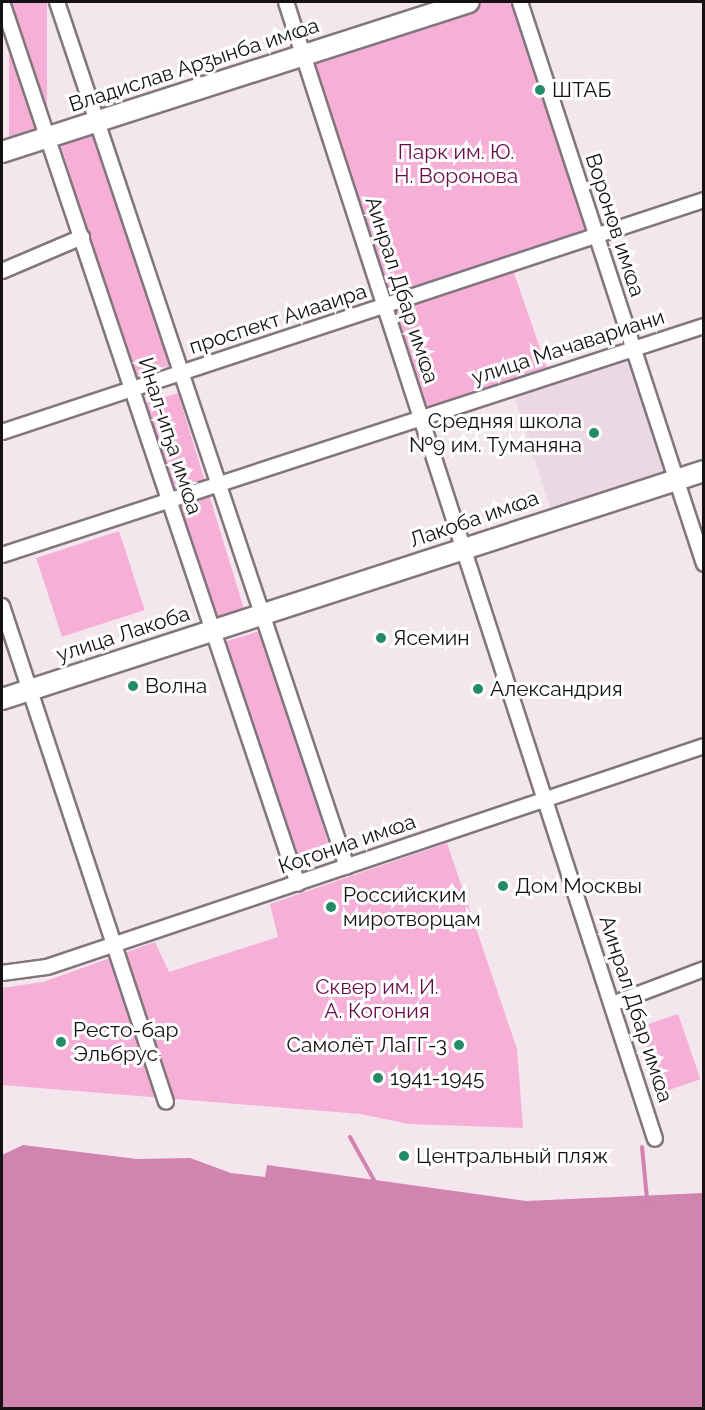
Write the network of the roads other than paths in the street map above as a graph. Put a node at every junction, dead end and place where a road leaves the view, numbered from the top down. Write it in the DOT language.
graph roads {
  1 [pos="2,2"];
  2 [pos="57,2"];
  3 [pos="286,2"];
  4 [pos="469,2"];
  5 [pos="520,2"];
  6 [pos="303,55"];
  7 [pos="98,121"];
  8 [pos="49,137"];
  9 [pos="2,152"];
  10 [pos="704,200"];
  11 [pos="596,235"];
  12 [pos="82,237"];
  13 [pos="2,271"];
  14 [pos="384,305"];
  15 [pos="704,326"];
  16 [pos="633,348"];
  17 [pos="180,373"];
  18 [pos="132,389"];
  19 [pos="421,416"];
  20 [pos="2,432"];
  21 [pos="704,471"];
  22 [pos="676,480"];
  23 [pos="216,481"];
  24 [pos="168,496"];
  25 [pos="464,549"];
  26 [pos="2,555"];
  27 [pos="704,564"];
  28 [pos="2,606"];
  29 [pos="261,614"];
  30 [pos="212,630"];
  31 [pos="30,690"];
  32 [pos="2,699"];
  33 [pos="704,746"];
  34 [pos="543,798"];
  35 [pos="347,867"];
  36 [pos="298,884"];
  37 [pos="116,944"];
  38 [pos="704,969"];
  39 [pos="2,973"];
  40 [pos="612,1004"];
  41 [pos="166,1102"];
  42 [pos="655,1139"];
  1 -- 8 [label="street, Инал-иҧа имҩа"];
  2 -- 7 [label="street, Инал-иҧа имҩа"];
  3 -- 6 [label="street, Аинрал Дбар имҩа"];
  4 -- 6 [label="main road, Владислав Арӡынба имҩа"];
  5 -- 11 [label="street, Воронов имҩа"];
  6 -- 7 [label="main road, Владислав Арӡынба имҩа"];
  6 -- 14 [label="street, Аинрал Дбар имҩа"];
  7 -- 8 [label="main road, Владислав Арӡынба имҩа"];
  7 -- 17 [label="street, Инал-иҧа имҩа"];
  8 -- 9 [label="main road, Владислав Арӡынба имҩа"];
  8 -- 12 [label="street, Инал-иҧа имҩа"];
  10 -- 11 [label="street, проспект Аиааира"];
  11 -- 14 [label="street, проспект Аиааира"];
  11 -- 16 [label="street, Воронов имҩа"];
  12 -- 13 [label="street"];
  12 -- 18 [label="street, Инал-иҧа имҩа"];
  14 -- 17 [label="street, проспект Аиааира"];
  14 -- 19 [label="street, Аинрал Дбар имҩа"];
  15 -- 16 [label="street, улица Мачавариани"];
  16 -- 19 [label="street, улица Мачавариани"];
  16 -- 22 [label="street, Воронов имҩа"];
  17 -- 18 [label="street, проспект Аиааира"];
  17 -- 23 [label="street, Инал-иҧа имҩа"];
  18 -- 20 [label="street, проспект Аиааира"];
  18 -- 24 [label="street, Инал-иҧа имҩа"];
  19 -- 23 [label="street, улица Мачавариани"];
  19 -- 25 [label="street, Аинрал Дбар имҩа"];
  21 -- 22 [label="main road, Лакоба имҩа"];
  22 -- 25 [label="main road, Лакоба имҩа"];
  22 -- 27 [label="street, Воронов имҩа"];
  23 -- 24 [label="street, улица Мачавариани"];
  23 -- 29 [label="street, Инал-иҧа имҩа"];
  24 -- 26 [label="street, улица Мачавариани"];
  24 -- 30 [label="street, Инал-иҧа имҩа"];
  25 -- 29 [label="main road, Лакоба имҩа"];
  25 -- 34 [label="street, Аинрал Дбар имҩа"];
  28 -- 31 [label="street"];
  29 -- 30 [label="main road, улица Лакоба"];
  29 -- 35 [label="street, Инал-иҧа имҩа"];
  30 -- 31 [label="main road, улица Лакоба"];
  30 -- 36 [label="street, Инал-иҧа имҩа"];
  31 -- 32 [label="main road, улица Лакоба"];
  31 -- 37 [label="street"];
  33 -- 34 [label="street, Коӷониа имҩа"];
  34 -- 35 [label="street, Коӷониа имҩа"];
  34 -- 40 [label="street, Аинрал Дбар имҩа"];
  35 -- 36 [label="street, Коӷониа имҩа"];
  36 -- 37 [label="street, Коӷониа имҩа"];
  37 -- 39 [label="street, Коӷониа имҩа"];
  37 -- 41 [label="street"];
  38 -- 40 [label="street"];
  40 -- 42 [label="street, Аинрал Дбар имҩа"];
}
